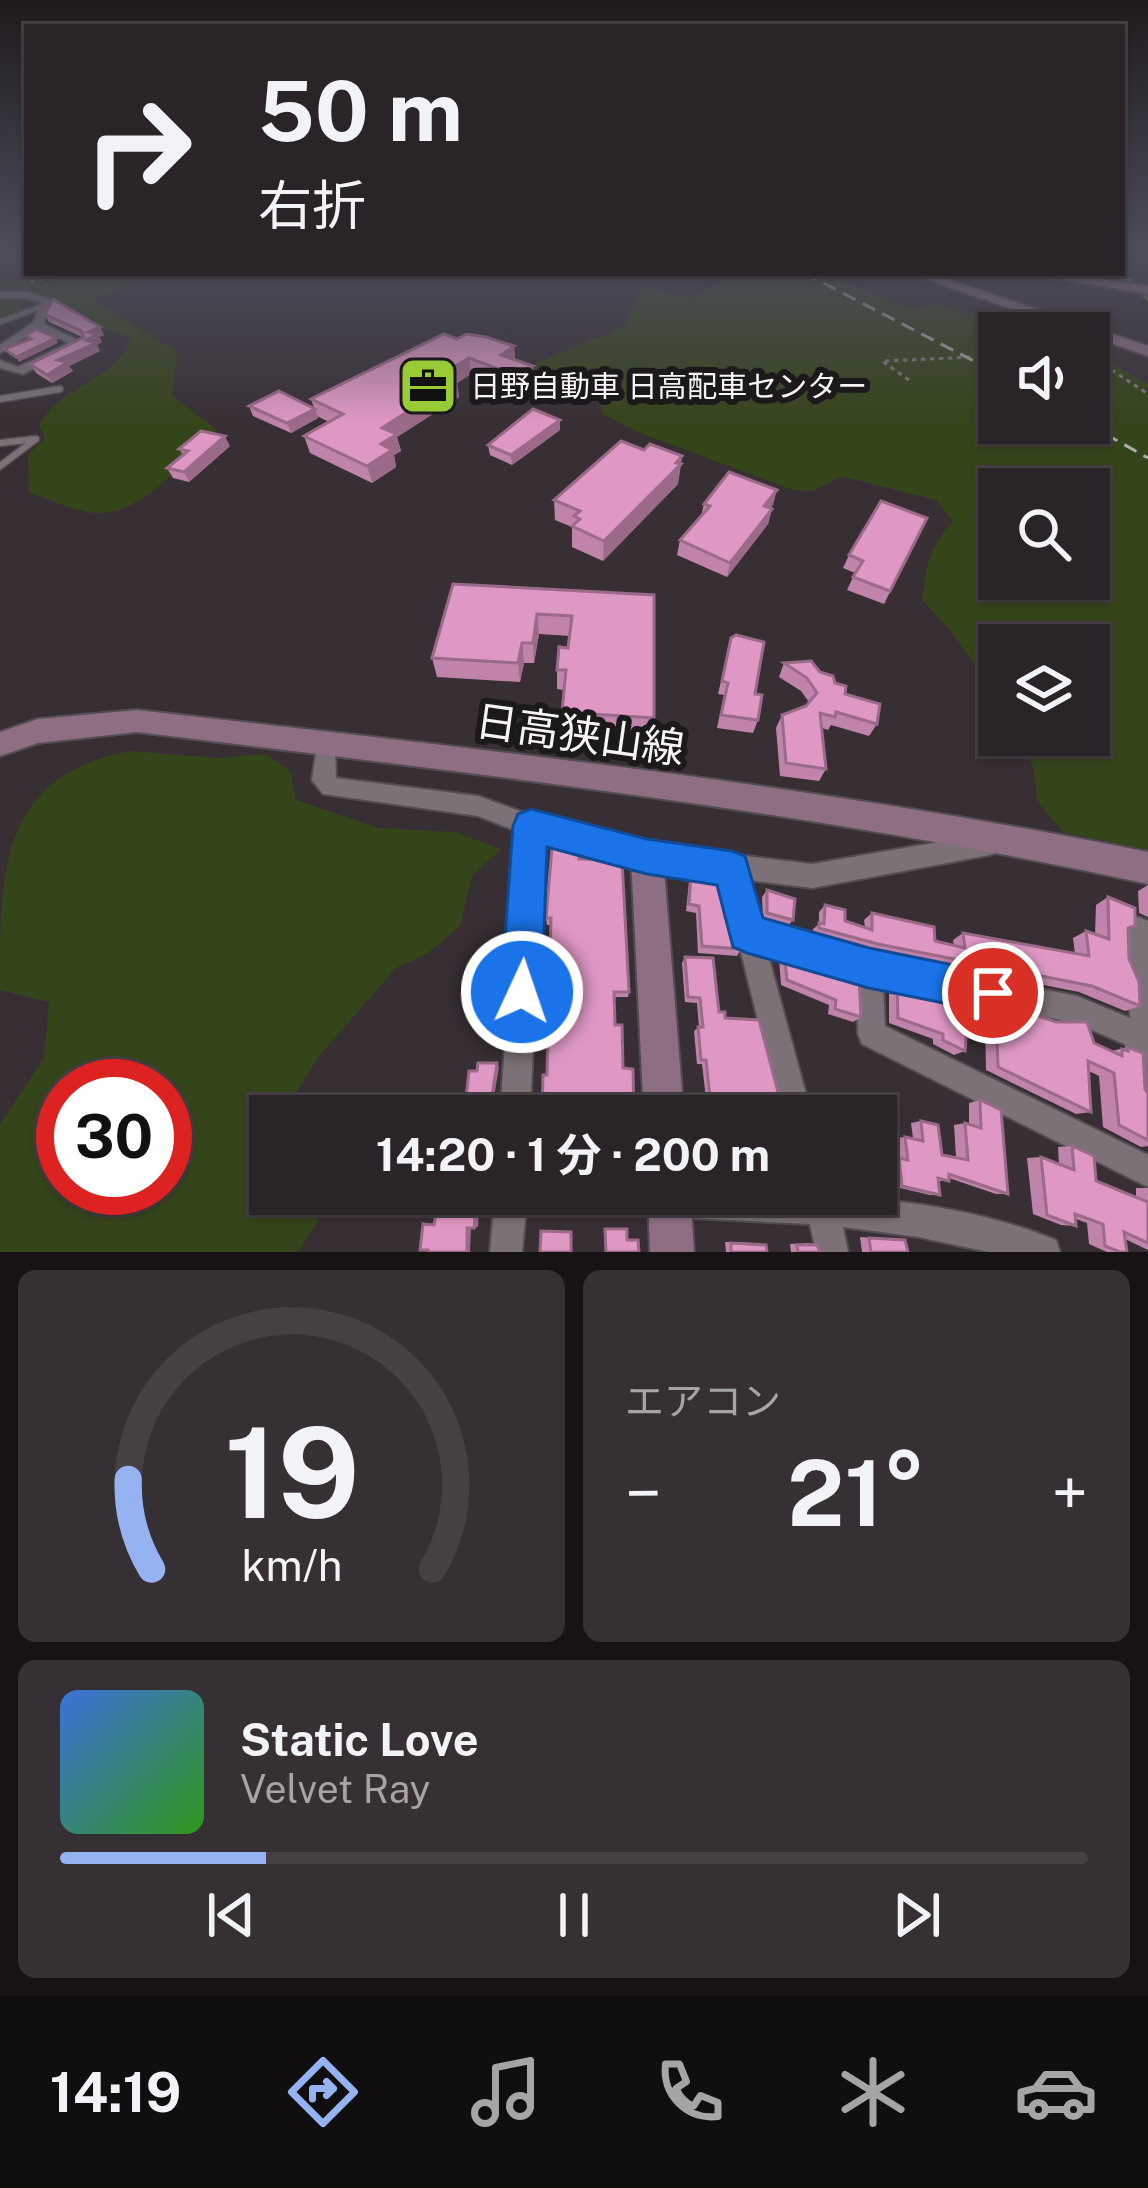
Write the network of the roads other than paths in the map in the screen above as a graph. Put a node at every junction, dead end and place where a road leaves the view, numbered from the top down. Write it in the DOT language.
graph roads {
  1 [pos="39,307"];
  2 [pos="45,307"];
  3 [pos="1017,307"];
  4 [pos="0,322"];
  5 [pos="38,325"];
  6 [pos="57,334"];
  7 [pos="9,348"];
  8 [pos="1148,351"];
  9 [pos="0,364"];
  10 [pos="60,388"];
  11 [pos="0,399"];
  12 [pos="0,443"];
  13 [pos="0,466"];
  14 [pos="0,744"];
  15 [pos="325,745"];
  16 [pos="531,826"];
  17 [pos="1018,838"];
  18 [pos="647,856"];
  19 [pos="1148,868"];
  20 [pos="732,869"];
  21 [pos="747,933"];
  22 [pos="1148,934"];
  23 [pos="869,968"];
  24 [pos="1146,1038"];
  25 [pos="1148,1092"];
  26 [pos="516,1095"];
  27 [pos="663,1095"];
  28 [pos="791,1095"];
  29 [pos="1148,1171"];
  30 [pos="510,1215"];
  31 [pos="670,1215"];
  32 [pos="824,1215"];
  33 [pos="896,1215"];
  34 [pos="506,1252"];
  35 [pos="672,1252"];
  36 [pos="832,1252"];
  37 [pos="1044,1252"];
  1 -- 4 [label="lane"];
  2 -- 5 [label="street"];
  3 -- 8 [label="main road"];
  5 -- 6 [label="street"];
  5 -- 7 [label="street"];
  6 -- 7 [label="street"];
  6 -- 9 [label="street"];
  10 -- 11 [label="lane"];
  12 -- 13 [label="lane"];
  14 -- 15 [label="main road, 日高狭山線"];
  15 -- 16 [label="street"];
  15 -- 17 [label="main road, 日高狭山線"];
  16 -- 18 [label="street"];
  16 -- 26 [label="street"];
  17 -- 19 [label="main road, 日高狭山線"];
  17 -- 20 [label="street"];
  18 -- 20 [label="street"];
  18 -- 27 [label="main road"];
  20 -- 21 [label="street"];
  21 -- 23 [label="street"];
  21 -- 28 [label="street"];
  22 -- 24 [label="street"];
  23 -- 24 [label="street"];
  23 -- 29 [label="street"];
  24 -- 25 [label="street"];
  30 -- 34 [label="street"];
  31 -- 35 [label="main road"];
  32 -- 36 [label="street"];
  33 -- 37 [label="street"];
}
